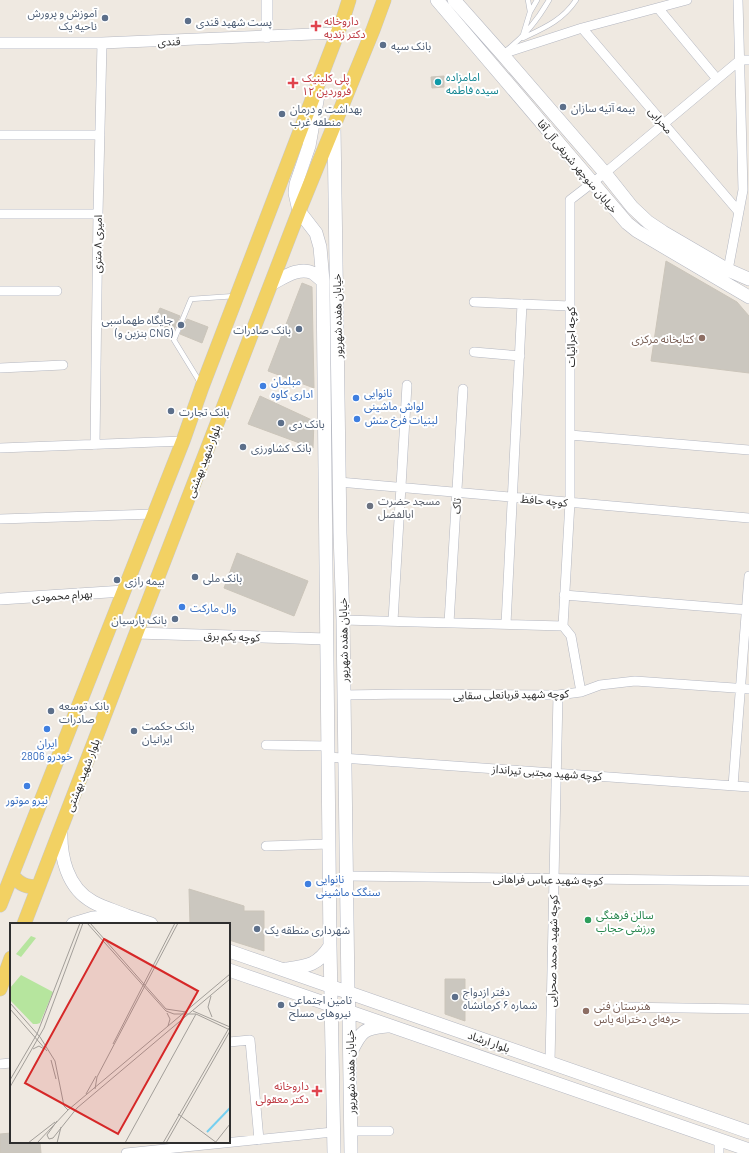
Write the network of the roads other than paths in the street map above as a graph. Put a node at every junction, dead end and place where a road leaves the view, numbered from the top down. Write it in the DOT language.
graph roads {
  1 [pos="267,0"];
  2 [pos="349,0"];
  3 [pos="384,0"];
  4 [pos="437,0"];
  5 [pos="454,0"];
  6 [pos="528,0"];
  7 [pos="537,0"];
  8 [pos="549,0"];
  9 [pos="576,0"];
  10 [pos="687,0"];
  11 [pos="738,0"];
  12 [pos="658,8"];
  13 [pos="530,12"];
  14 [pos="582,28"];
  15 [pos="337,33"];
  16 [pos="267,37"];
  17 [pos="522,38"];
  18 [pos="0,43"];
  19 [pos="102,43"];
  20 [pos="502,54"];
  21 [pos="744,60"];
  22 [pos="323,70"];
  23 [pos="718,79"];
  24 [pos="664,124"];
  25 [pos="334,127"];
  26 [pos="0,135"];
  27 [pos="100,135"];
  28 [pos="605,173"];
  29 [pos="593,182"];
  30 [pos="299,211"];
  31 [pos="739,212"];
  32 [pos="0,214"];
  33 [pos="98,214"];
  34 [pos="728,270"];
  35 [pos="749,273"];
  36 [pos="749,279"];
  37 [pos="323,281"];
  38 [pos="271,284"];
  39 [pos="734,288"];
  40 [pos="0,291"];
  41 [pos="57,291"];
  42 [pos="237,296"];
  43 [pos="749,297"];
  44 [pos="749,300"];
  45 [pos="474,302"];
  46 [pos="522,304"];
  47 [pos="570,306"];
  48 [pos="474,352"];
  49 [pos="520,356"];
  50 [pos="63,365"];
  51 [pos="0,368"];
  52 [pos="407,385"];
  53 [pos="202,387"];
  54 [pos="463,389"];
  55 [pos="570,435"];
  56 [pos="183,441"];
  57 [pos="95,445"];
  58 [pos="0,448"];
  59 [pos="749,450"];
  60 [pos="339,482"];
  61 [pos="401,488"];
  62 [pos="457,493"];
  63 [pos="512,497"];
  64 [pos="570,502"];
  65 [pos="154,514"];
  66 [pos="749,518"];
  67 [pos="0,519"];
  68 [pos="749,576"];
  69 [pos="124,591"];
  70 [pos="564,595"];
  71 [pos="0,599"];
  72 [pos="748,609"];
  73 [pos="343,620"];
  74 [pos="393,621"];
  75 [pos="449,623"];
  76 [pos="506,624"];
  77 [pos="562,626"];
  78 [pos="136,633"];
  79 [pos="327,639"];
  80 [pos="745,689"];
  81 [pos="581,692"];
  82 [pos="343,695"];
  83 [pos="558,695"];
  84 [pos="266,745"];
  85 [pos="328,751"];
  86 [pos="344,758"];
  87 [pos="556,773"];
  88 [pos="732,786"];
  89 [pos="749,787"];
  90 [pos="61,828"];
  91 [pos="329,844"];
  92 [pos="266,846"];
  93 [pos="12,875"];
  94 [pos="347,876"];
  95 [pos="554,879"];
  96 [pos="749,881"];
  97 [pos="38,887"];
  98 [pos="0,906"];
  99 [pos="127,916"];
  100 [pos="24,923"];
  101 [pos="77,923"];
  102 [pos="148,923"];
  103 [pos="330,946"];
  104 [pos="230,951"];
  105 [pos="10,958"];
  106 [pos="10,960"];
  107 [pos="0,966"];
  108 [pos="230,970"];
  109 [pos="285,970"];
  110 [pos="3,983"];
  111 [pos="331,986"];
  112 [pos="348,992"];
  113 [pos="331,1005"];
  114 [pos="618,1007"];
  115 [pos="749,1009"];
  116 [pos="349,1012"];
  117 [pos="389,1026"];
  118 [pos="230,1042"];
  119 [pos="350,1053"];
  120 [pos="550,1062"];
  121 [pos="10,1063"];
  122 [pos="0,1064"];
  123 [pos="720,1122"];
  124 [pos="351,1131"];
  125 [pos="389,1131"];
  126 [pos="333,1132"];
  127 [pos="749,1132"];
  128 [pos="719,1139"];
  129 [pos="259,1140"];
  130 [pos="229,1143"];
  131 [pos="230,1143"];
  132 [pos="749,1150"];
  133 [pos="126,1153"];
  134 [pos="130,1153"];
  135 [pos="334,1153"];
  136 [pos="352,1153"];
  137 [pos="719,1153"];
  1 -- 16 [label="street"];
  2 -- 15 [label="main road"];
  3 -- 25 [label="main road, بلوار شهید بهشتی"];
  4 -- 29 [label="main road, خیابان منوچهر شریفی آل آقا"];
  5 -- 20 [label="main road, خیابان منوچهر شریفی آل آقا"];
  6 -- 13 [label="lane"];
  7 -- 13 [label="lane"];
  8 -- 17 [label="lane"];
  9 -- 17 [label="lane"];
  10 -- 12 [label="street"];
  11 -- 21 [label="street"];
  12 -- 14 [label="street"];
  12 -- 23 [label="street"];
  13 -- 17 [label="lane"];
  14 -- 20 [label="street"];
  14 -- 24 [label="street, محرابی"];
  15 -- 16 [label="street, قندی"];
  15 -- 22 [label="main road"];
  16 -- 19 [label="street, قندی"];
  17 -- 20 [label="lane"];
  18 -- 19 [label="street, قندی"];
  19 -- 27 [label="street, امیری ۸ متری"];
  20 -- 28 [label="main road, خیابان منوچهر شریفی آل آقا"];
  21 -- 23 [label="street"];
  21 -- 31 [label="street"];
  22 -- 30 [label="main road"];
  22 -- 42 [label="main road"];
  23 -- 24 [label="street"];
  24 -- 28 [label="street"];
  24 -- 31 [label="street, محرابی"];
  25 -- 30 [label="main road, بلوار شهید بهشتی"];
  25 -- 60 [label="main road, خیابان هفده شهریور"];
  26 -- 27 [label="street"];
  27 -- 33 [label="street, امیری ۸ متری"];
  28 -- 29 [label="street"];
  28 -- 34 [label="main road, خیابان منوچهر شریفی آل آقا"];
  29 -- 39 [label="main road, خیابان منوچهر شریفی آل آقا"];
  29 -- 47 [label="street, کوچه اجرائیات"];
  30 -- 37 [label="main road, خیابان هفده شهریور"];
  30 -- 38 [label="main road, بلوار شهید بهشتی"];
  31 -- 34 [label="street"];
  32 -- 33 [label="street"];
  33 -- 57 [label="street, امیری ۸ متری"];
  34 -- 35 [label="main road"];
  34 -- 36 [label="main road, خیابان منوچهر شریفی آل آقا"];
  37 -- 38 [label="main road"];
  37 -- 79 [label="main road, خیابان هفده شهریور"];
  38 -- 78 [label="main road, بلوار شهید بهشتی"];
  39 -- 43 [label="main road, خیابان منوچهر شریفی آل آقا"];
  39 -- 44 [label="main road"];
  40 -- 41 [label="street"];
  42 -- 53 [label="main road"];
  42 -- 53 [label="lane"];
  45 -- 46 [label="street"];
  46 -- 47 [label="street"];
  46 -- 49 [label="street"];
  47 -- 55 [label="street, کوچه اجرائیات"];
  48 -- 49 [label="street"];
  49 -- 63 [label="street"];
  50 -- 51 [label="street"];
  52 -- 61 [label="street"];
  53 -- 56 [label="main road"];
  54 -- 62 [label="street, تاک"];
  55 -- 59 [label="street"];
  55 -- 64 [label="street, کوچه اجرائیات"];
  56 -- 57 [label="street"];
  56 -- 65 [label="main road"];
  57 -- 58 [label="street"];
  60 -- 61 [label="street, کوچه حافظ"];
  60 -- 73 [label="main road, خیابان هفده شهریور"];
  61 -- 62 [label="street, کوچه حافظ"];
  61 -- 74 [label="street"];
  62 -- 63 [label="street, کوچه حافظ"];
  62 -- 75 [label="street, تاک"];
  63 -- 64 [label="street, کوچه حافظ"];
  63 -- 76 [label="street"];
  64 -- 66 [label="street, کوچه حافظ"];
  64 -- 70 [label="street, کوچه اجرائیات"];
  65 -- 67 [label="street"];
  65 -- 69 [label="main road"];
  68 -- 72 [label="street"];
  69 -- 71 [label="street, بهرام محمودی"];
  69 -- 93 [label="main road"];
  70 -- 72 [label="street"];
  70 -- 77 [label="street, کوچه اجرائیات"];
  72 -- 80 [label="street"];
  73 -- 74 [label="street"];
  73 -- 82 [label="main road, خیابان هفده شهریور"];
  74 -- 75 [label="street"];
  75 -- 76 [label="street"];
  76 -- 77 [label="street"];
  77 -- 81 [label="street"];
  78 -- 79 [label="street, کوچه یکم برق"];
  78 -- 90 [label="main road, بلوار شهید بهشتی"];
  79 -- 85 [label="main road, خیابان هفده شهریور"];
  80 -- 81 [label="street, کوچه شهید قربانعلی سقایی"];
  80 -- 88 [label="street"];
  81 -- 83 [label="street, کوچه شهید قربانعلی سقایی"];
  82 -- 83 [label="street, کوچه شهید قربانعلی سقایی"];
  82 -- 86 [label="main road, خیابان هفده شهریور"];
  83 -- 87 [label="street, کوچه شهید محمد صحرایی"];
  84 -- 85 [label="street, کوچه شهید مجتبی تیرانداز"];
  85 -- 86 [label="street, کوچه شهید مجتبی تیرانداز"];
  85 -- 91 [label="main road, خیابان هفده شهریور"];
  86 -- 87 [label="street, کوچه شهید مجتبی تیرانداز"];
  86 -- 94 [label="main road, خیابان هفده شهریور"];
  87 -- 88 [label="street, کوچه شهید مجتبی تیرانداز"];
  87 -- 95 [label="street, کوچه شهید محمد صحرایی"];
  88 -- 89 [label="street, کوچه شهید مجتبی تیرانداز"];
  90 -- 97 [label="main road, بلوار شهید بهشتی"];
  90 -- 99 [label="main road"];
  91 -- 92 [label="street"];
  91 -- 103 [label="main road, خیابان هفده شهریور"];
  93 -- 97 [label="main road"];
  93 -- 98 [label="main road"];
  94 -- 95 [label="street, کوچه شهید عباس فراهانی"];
  94 -- 112 [label="main road, خیابان هفده شهریور"];
  95 -- 96 [label="street, کوچه شهید عباس فراهانی"];
  95 -- 120 [label="street, کوچه شهید محمد صحرایی"];
  97 -- 100 [label="main road, بلوار شهید بهشتی"];
  99 -- 101 [label="main road"];
  99 -- 102 [label="main road"];
  103 -- 109 [label="main road"];
  103 -- 111 [label="main road, خیابان هفده شهریور"];
  104 -- 109 [label="main road, بلوار ارشاد"];
  105 -- 107 [label="main road"];
  106 -- 110 [label="main road"];
  108 -- 113 [label="main road, بلوار ارشاد"];
  109 -- 111 [label="main road, بلوار ارشاد"];
  111 -- 112 [label="main road, بلوار ارشاد"];
  111 -- 113 [label="main road, خیابان هفده شهریور"];
  112 -- 116 [label="main road, خیابان هفده شهریور"];
  112 -- 120 [label="main road, بلوار ارشاد"];
  113 -- 116 [label="main road, بلوار ارشاد"];
  113 -- 126 [label="main road, خیابان هفده شهریور"];
  114 -- 115 [label="street"];
  116 -- 117 [label="main road, بلوار ارشاد"];
  116 -- 119 [label="main road, خیابان هفده شهریور"];
  117 -- 119 [label="main road"];
  117 -- 128 [label="main road, بلوار ارشاد"];
  118 -- 129 [label="street"];
  119 -- 124 [label="main road, خیابان هفده شهریور"];
  120 -- 123 [label="main road, بلوار ارشاد"];
  121 -- 122 [label="street"];
  123 -- 127 [label="main road, بلوار ارشاد"];
  123 -- 128 [label="main road"];
  124 -- 125 [label="street"];
  124 -- 136 [label="main road, خیابان هفده شهریور"];
  126 -- 129 [label="street"];
  126 -- 135 [label="main road, خیابان هفده شهریور"];
  128 -- 132 [label="main road, بلوار ارشاد"];
  128 -- 137 [label="street"];
  129 -- 131 [label="street"];
  130 -- 134 [label="street"];
  133 -- 134 [label="street"];
}
